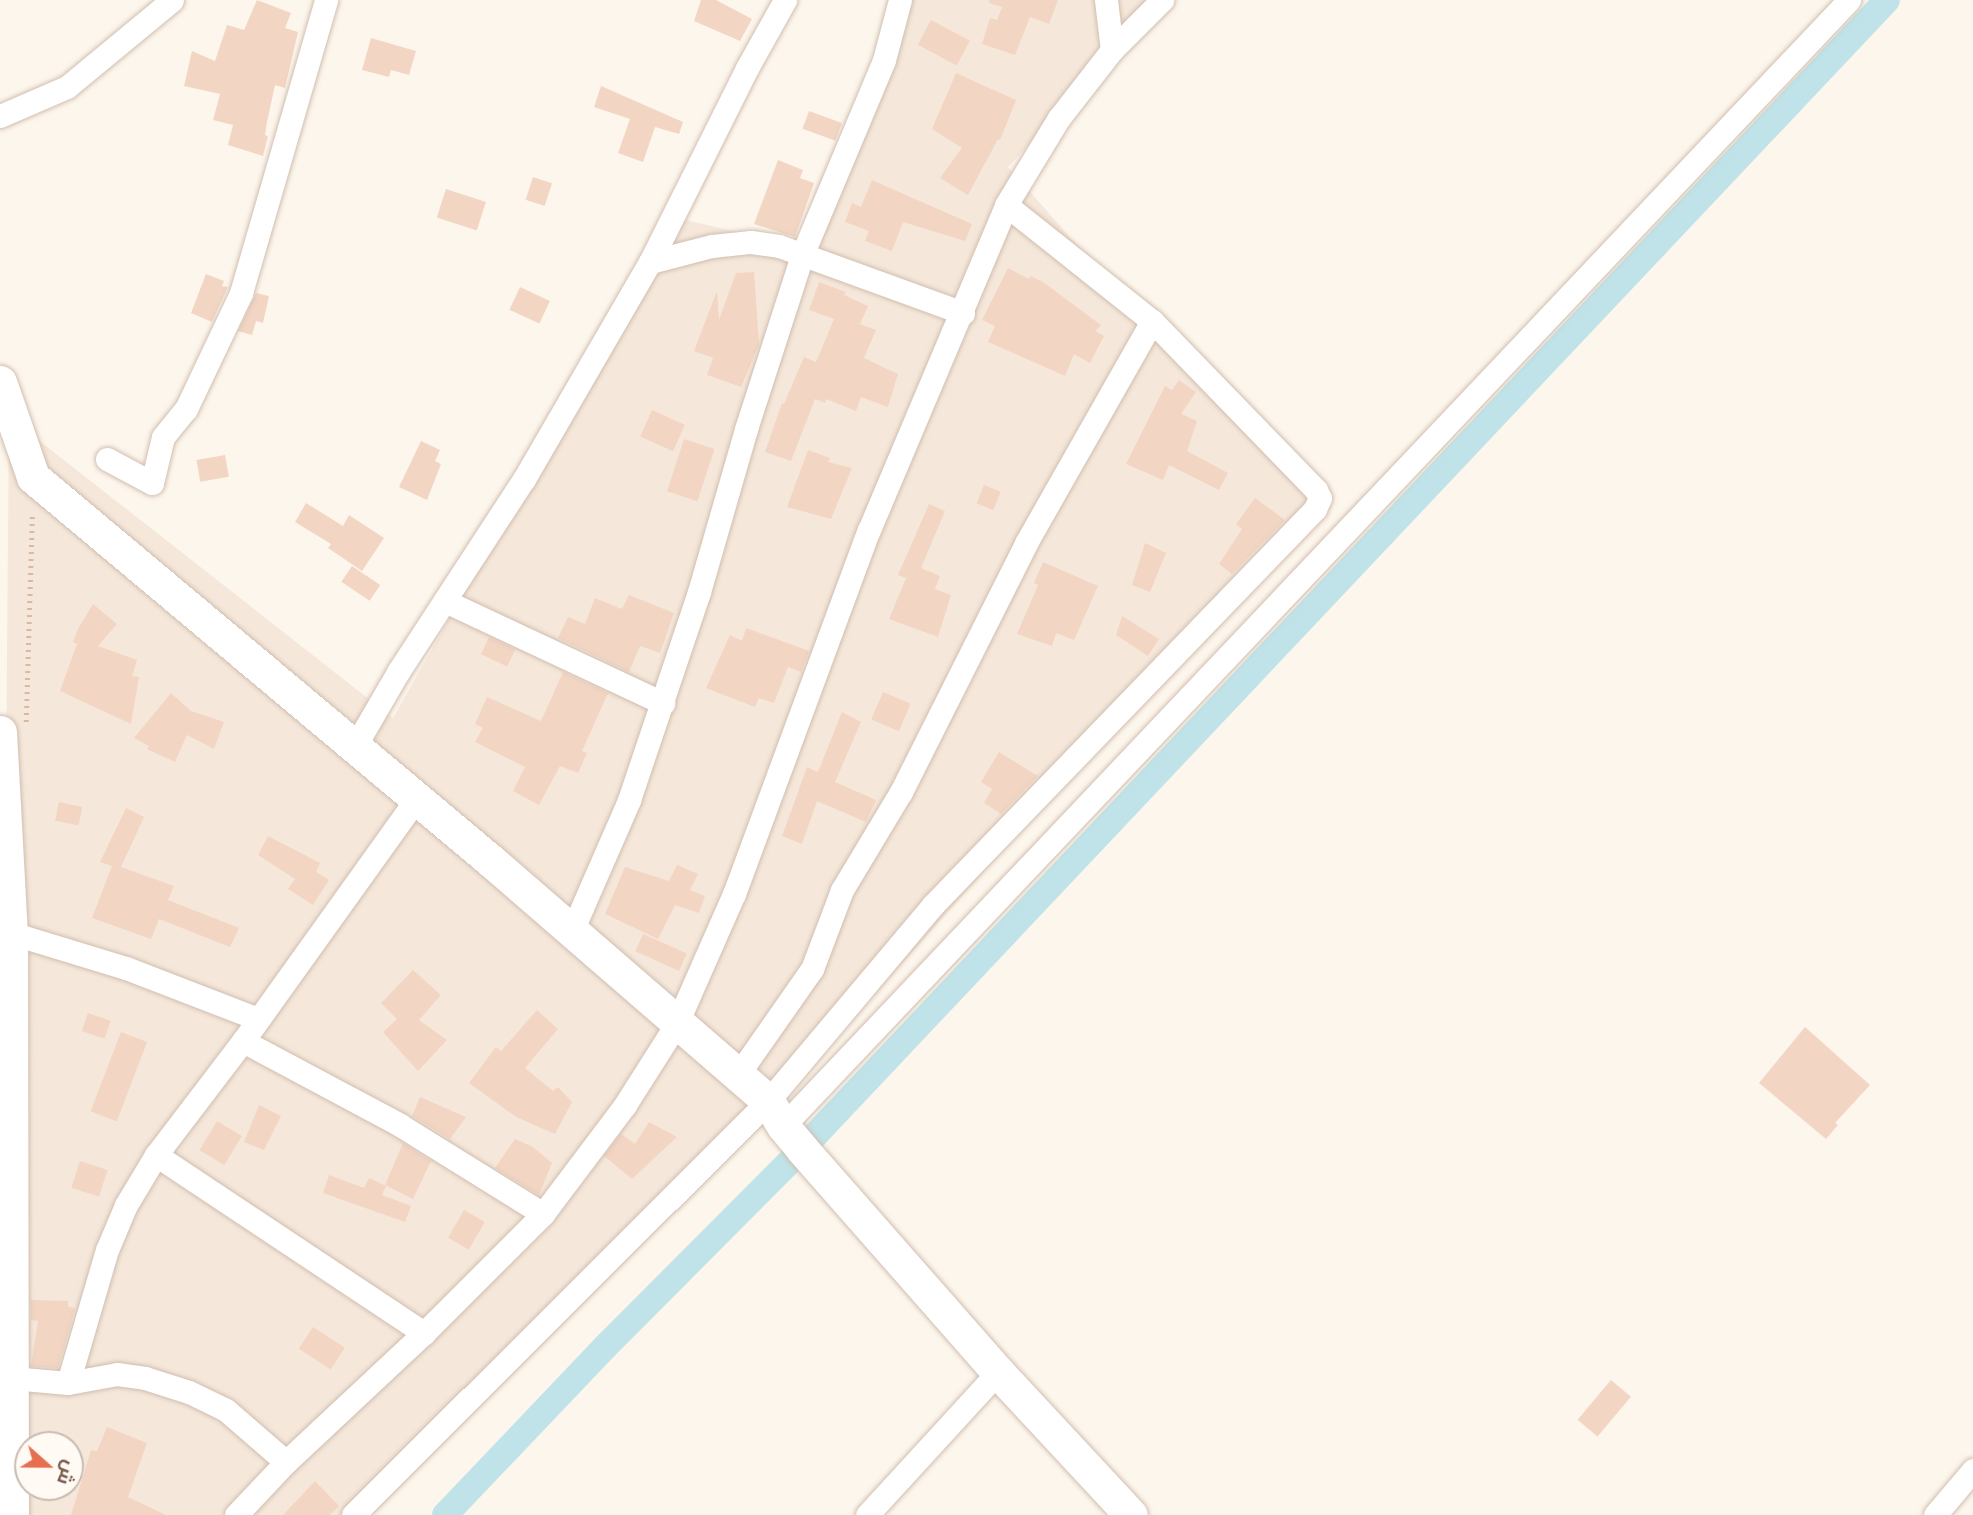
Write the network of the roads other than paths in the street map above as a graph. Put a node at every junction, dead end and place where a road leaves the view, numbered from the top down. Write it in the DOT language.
graph roads {
  1 [pos="172,0"];
  2 [pos="326,0"];
  3 [pos="785,0"];
  4 [pos="900,0"];
  5 [pos="1106,0"];
  6 [pos="1162,0"];
  7 [pos="1849,0"];
  8 [pos="1112,50"];
  9 [pos="0,116"];
  10 [pos="1006,205"];
  11 [pos="803,253"];
  12 [pos="650,261"];
  13 [pos="963,313"];
  14 [pos="1152,321"];
  15 [pos="0,382"];
  16 [pos="107,458"];
  17 [pos="445,601"];
  18 [pos="663,703"];
  19 [pos="0,732"];
  20 [pos="355,746"];
  21 [pos="416,799"];
  22 [pos="11,933"];
  23 [pos="571,933"];
  24 [pos="258,1018"];
  25 [pos="677,1023"];
  26 [pos="243,1041"];
  27 [pos="737,1076"];
  28 [pos="776,1113"];
  29 [pos="156,1155"];
  30 [pos="543,1214"];
  31 [pos="424,1333"];
  32 [pos="998,1372"];
  33 [pos="12,1378"];
  34 [pos="68,1382"];
  35 [pos="286,1462"];
  36 [pos="1973,1470"];
  37 [pos="12,1515"];
  38 [pos="236,1515"];
  39 [pos="353,1515"];
  40 [pos="867,1515"];
  41 [pos="1131,1515"];
  42 [pos="1935,1515"];
  1 -- 9 [label="street"];
  2 -- 16 [label="street"];
  3 -- 12 [label="street"];
  4 -- 11 [label="street"];
  5 -- 8 [label="street"];
  6 -- 8 [label="street"];
  7 -- 28 [label="street"];
  8 -- 10 [label="street"];
  10 -- 13 [label="street"];
  10 -- 14 [label="street"];
  11 -- 12 [label="street"];
  11 -- 13 [label="street"];
  11 -- 18 [label="street"];
  12 -- 17 [label="street"];
  13 -- 25 [label="street"];
  14 -- 27 [label="street"];
  14 -- 28 [label="street"];
  15 -- 20 [label="street"];
  17 -- 18 [label="street"];
  17 -- 20 [label="street"];
  18 -- 23 [label="street"];
  19 -- 22 [label="street"];
  20 -- 21 [label="street"];
  21 -- 23 [label="street"];
  21 -- 24 [label="street"];
  22 -- 24 [label="street"];
  22 -- 33 [label="street"];
  23 -- 25 [label="street"];
  24 -- 26 [label="street"];
  25 -- 27 [label="street"];
  25 -- 30 [label="street"];
  26 -- 29 [label="street"];
  26 -- 30 [label="street"];
  27 -- 28 [label="street"];
  28 -- 32 [label="street"];
  28 -- 39 [label="street"];
  29 -- 31 [label="street"];
  29 -- 34 [label="street"];
  30 -- 31 [label="street"];
  31 -- 35 [label="street"];
  32 -- 40 [label="street"];
  32 -- 41 [label="street"];
  33 -- 34 [label="street"];
  33 -- 37 [label="street"];
  34 -- 35 [label="street"];
  35 -- 38 [label="street"];
  36 -- 42 [label="street"];
}
